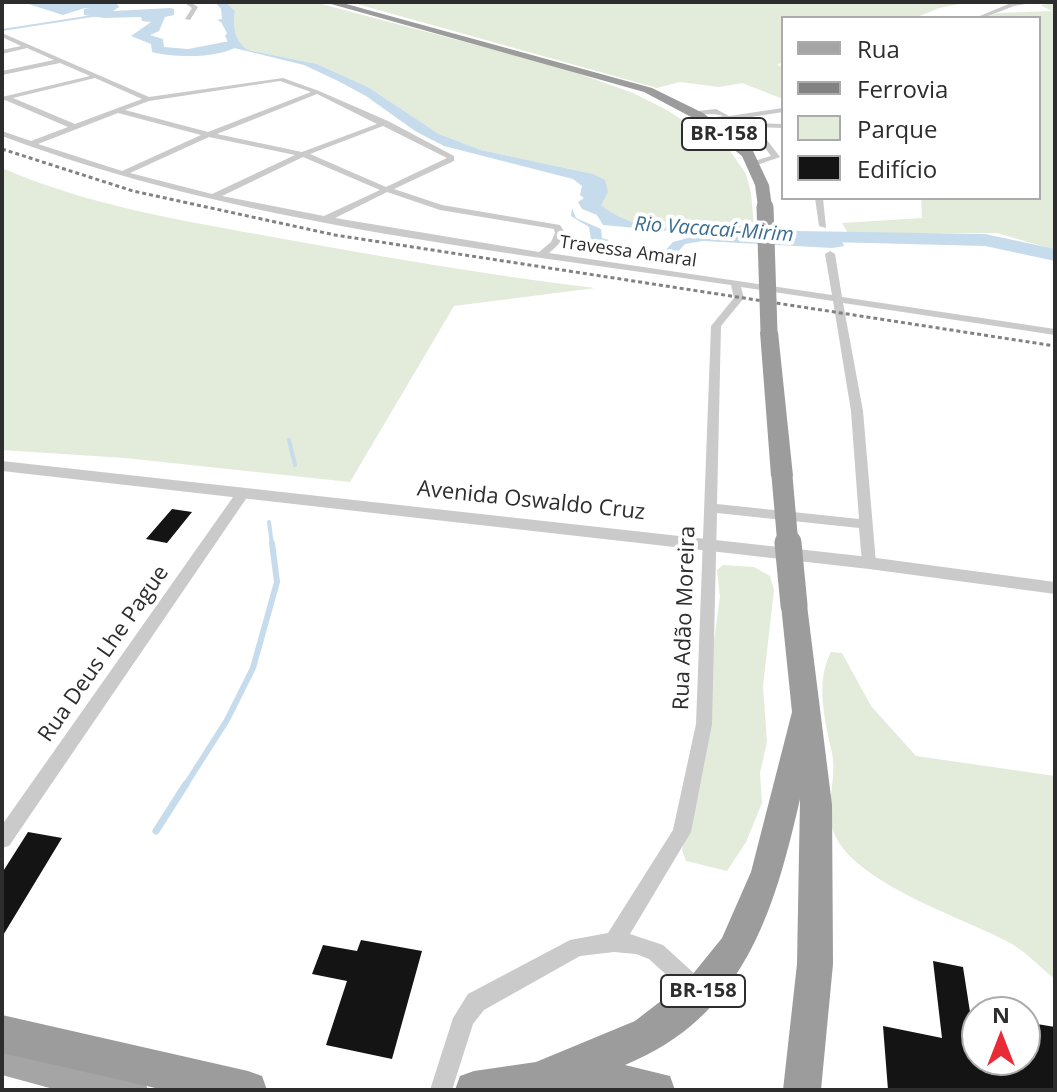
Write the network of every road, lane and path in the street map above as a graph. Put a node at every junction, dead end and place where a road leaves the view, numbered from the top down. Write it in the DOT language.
graph roads {
  1 [pos="186,2"];
  2 [pos="329,2"];
  3 [pos="1034,2"];
  4 [pos="983,16"];
  5 [pos="188,19"];
  6 [pos="2,35"];
  7 [pos="28,46"];
  8 [pos="2,52"];
  9 [pos="61,61"];
  10 [pos="2,73"];
  11 [pos="97,76"];
  12 [pos="317,92"];
  13 [pos="4,98"];
  14 [pos="148,99"];
  15 [pos="781,110"];
  16 [pos="120,111"];
  17 [pos="692,112"];
  18 [pos="734,117"];
  19 [pos="385,123"];
  20 [pos="711,124"];
  21 [pos="751,124"];
  22 [pos="781,126"];
  23 [pos="75,127"];
  24 [pos="2,133"];
  25 [pos="209,134"];
  26 [pos="30,144"];
  27 [pos="303,154"];
  28 [pos="754,164"];
  29 [pos="122,174"];
  30 [pos="385,189"];
  31 [pos="212,197"];
  32 [pos="819,200"];
  33 [pos="325,219"];
  34 [pos="823,226"];
  35 [pos="555,243"];
  36 [pos="830,254"];
  37 [pos="540,256"];
  38 [pos="604,265"];
  39 [pos="735,283"];
  40 [pos="837,296"];
  41 [pos="1055,332"];
  42 [pos="4,468"];
  43 [pos="243,493"];
  44 [pos="711,508"];
  45 [pos="866,524"];
  46 [pos="710,545"];
  47 [pos="869,563"];
  48 [pos="1055,588"];
  49 [pos="804,716"];
  50 [pos="2,840"];
  51 [pos="614,942"];
  52 [pos="701,993"];
  53 [pos="2,1034"];
  54 [pos="2,1056"];
  55 [pos="525,1086"];
  56 [pos="129,1090"];
  57 [pos="248,1090"];
  58 [pos="441,1090"];
  59 [pos="474,1090"];
  60 [pos="656,1090"];
  61 [pos="802,1090"];
  1 -- 5 [label="street"];
  2 -- 17 [label="highway, BR-158"];
  3 -- 4 [label="street"];
  6 -- 7 [label="street"];
  7 -- 8 [label="street"];
  7 -- 9 [label="street"];
  9 -- 10 [label="street"];
  9 -- 11 [label="street"];
  11 -- 13 [label="street"];
  11 -- 14 [label="street"];
  12 -- 14 [label="street"];
  12 -- 19 [label="street"];
  12 -- 25 [label="street"];
  13 -- 23 [label="street"];
  14 -- 16 [label="street"];
  15 -- 18 [label="street"];
  16 -- 23 [label="street"];
  16 -- 25 [label="street, Travessa Amaral"];
  17 -- 18 [label="street"];
  17 -- 20 [label="highway, BR-158"];
  18 -- 20 [label="street"];
  18 -- 21 [label="street"];
  19 -- 27 [label="street"];
  19 -- 30 [label="street"];
  20 -- 21 [label="street"];
  20 -- 28 [label="highway, BR-158"];
  21 -- 22 [label="street"];
  21 -- 28 [label="street"];
  23 -- 26 [label="street"];
  24 -- 26 [label="street"];
  25 -- 27 [label="street, Travessa Amaral"];
  25 -- 29 [label="street"];
  26 -- 29 [label="street"];
  27 -- 30 [label="street, Travessa Amaral"];
  27 -- 31 [label="street"];
  28 -- 49 [label="highway, BR-158, bridge"];
  29 -- 31 [label="street"];
  30 -- 33 [label="street"];
  30 -- 35 [label="street, Travessa Amaral"];
  31 -- 33 [label="street"];
  32 -- 34 [label="street"];
  33 -- 37 [label="street"];
  35 -- 37 [label="street, Travessa Amaral"];
  35 -- 38 [label="street"];
  36 -- 40 [label="street"];
  37 -- 38 [label="street, Travessa Amaral"];
  38 -- 39 [label="street, Travessa Amaral"];
  39 -- 40 [label="street, Travessa Amaral"];
  39 -- 44 [label="street, Rua Adão Moreira"];
  40 -- 41 [label="street, Travessa Amaral"];
  40 -- 45 [label="street"];
  42 -- 43 [label="street, Avenida Oswaldo Cruz"];
  43 -- 46 [label="street, Avenida Oswaldo Cruz"];
  43 -- 50 [label="street, Rua Deus Lhe Pague"];
  44 -- 45 [label="street"];
  44 -- 46 [label="street, Rua Adão Moreira"];
  45 -- 47 [label="street"];
  46 -- 47 [label="street, Avenida Oswaldo Cruz"];
  46 -- 51 [label="street, Rua Adão Moreira"];
  47 -- 48 [label="street, Avenida Oswaldo Cruz"];
  49 -- 52 [label="highway, BR-158"];
  49 -- 61 [label="highway, BR-158"];
  51 -- 52 [label="street"];
  51 -- 58 [label="street"];
  52 -- 55 [label="highway, BR-158"];
  53 -- 57 [label="highway"];
  54 -- 56 [label="main road"];
  55 -- 59 [label="highway"];
  55 -- 60 [label="highway"];
}
